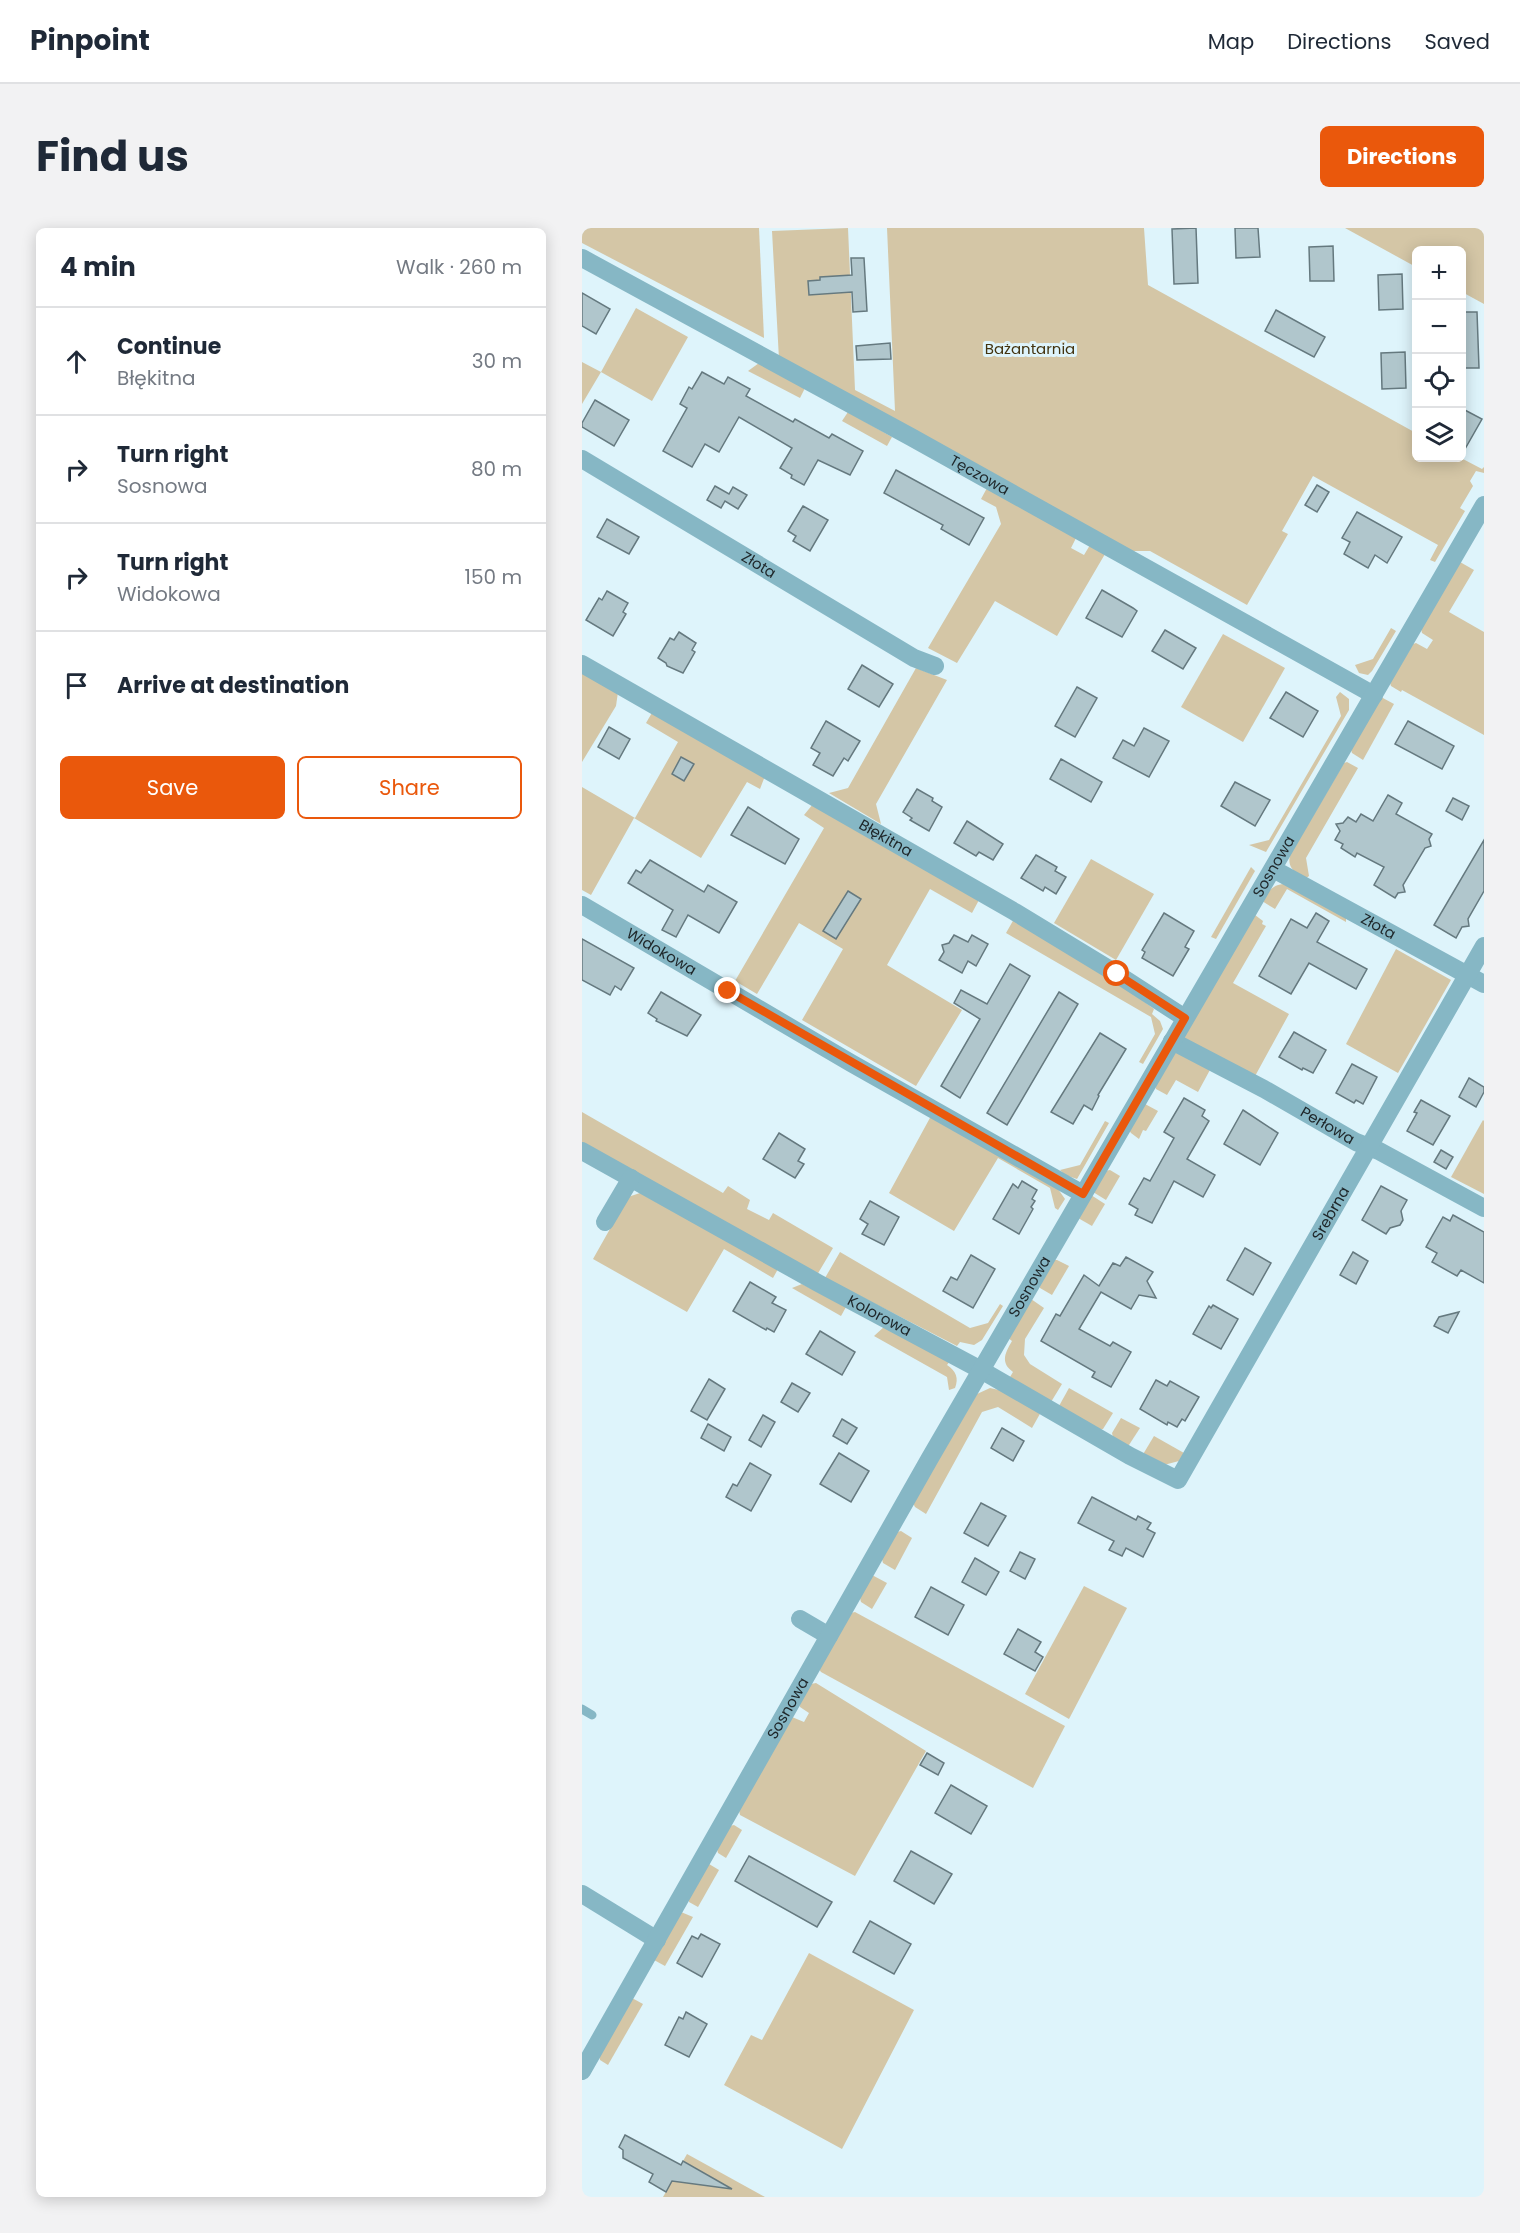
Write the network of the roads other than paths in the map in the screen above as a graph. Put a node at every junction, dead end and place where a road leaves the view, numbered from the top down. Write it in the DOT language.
graph roads {
  1 [pos="582,258"];
  2 [pos="582,459"];
  3 [pos="1484,505"];
  4 [pos="582,664"];
  5 [pos="935,666"];
  6 [pos="1374,695"];
  7 [pos="1273,869"];
  8 [pos="582,905"];
  9 [pos="1484,946"];
  10 [pos="1467,974"];
  11 [pos="1484,984"];
  12 [pos="1185,1018"];
  13 [pos="1172,1041"];
  14 [pos="1369,1148"];
  15 [pos="582,1151"];
  16 [pos="631,1178"];
  17 [pos="1083,1194"];
  18 [pos="1484,1208"];
  19 [pos="605,1222"];
  20 [pos="981,1370"];
  21 [pos="1178,1480"];
  22 [pos="800,1619"];
  23 [pos="829,1636"];
  24 [pos="582,1709"];
  25 [pos="592,1715"];
  26 [pos="582,1894"];
  27 [pos="657,1940"];
  28 [pos="582,2072"];
  1 -- 6 [label="street, Tęczowa"];
  2 -- 5 [label="street, Złota"];
  3 -- 6 [label="street, Sosnowa"];
  4 -- 12 [label="street, Błękitna"];
  6 -- 7 [label="street, Sosnowa"];
  7 -- 10 [label="street, Złota"];
  7 -- 12 [label="street, Sosnowa"];
  8 -- 17 [label="street, Widokowa"];
  9 -- 10 [label="street, Srebrna"];
  10 -- 11 [label="street, Złota"];
  10 -- 14 [label="street, Srebrna"];
  12 -- 13 [label="street, Sosnowa"];
  13 -- 14 [label="street, Perłowa"];
  13 -- 17 [label="street, Sosnowa"];
  14 -- 18 [label="street, Perłowa"];
  14 -- 21 [label="street, Srebrna"];
  15 -- 16 [label="street, Kolorowa"];
  16 -- 19 [label="street"];
  16 -- 20 [label="street, Kolorowa"];
  17 -- 20 [label="street, Sosnowa"];
  20 -- 21 [label="street, Kolorowa"];
  20 -- 23 [label="street, Sosnowa"];
  22 -- 23 [label="street"];
  23 -- 27 [label="street, Sosnowa"];
  24 -- 25 [label="lane"];
  26 -- 27 [label="street"];
  27 -- 28 [label="street, Sosnowa"];
}
